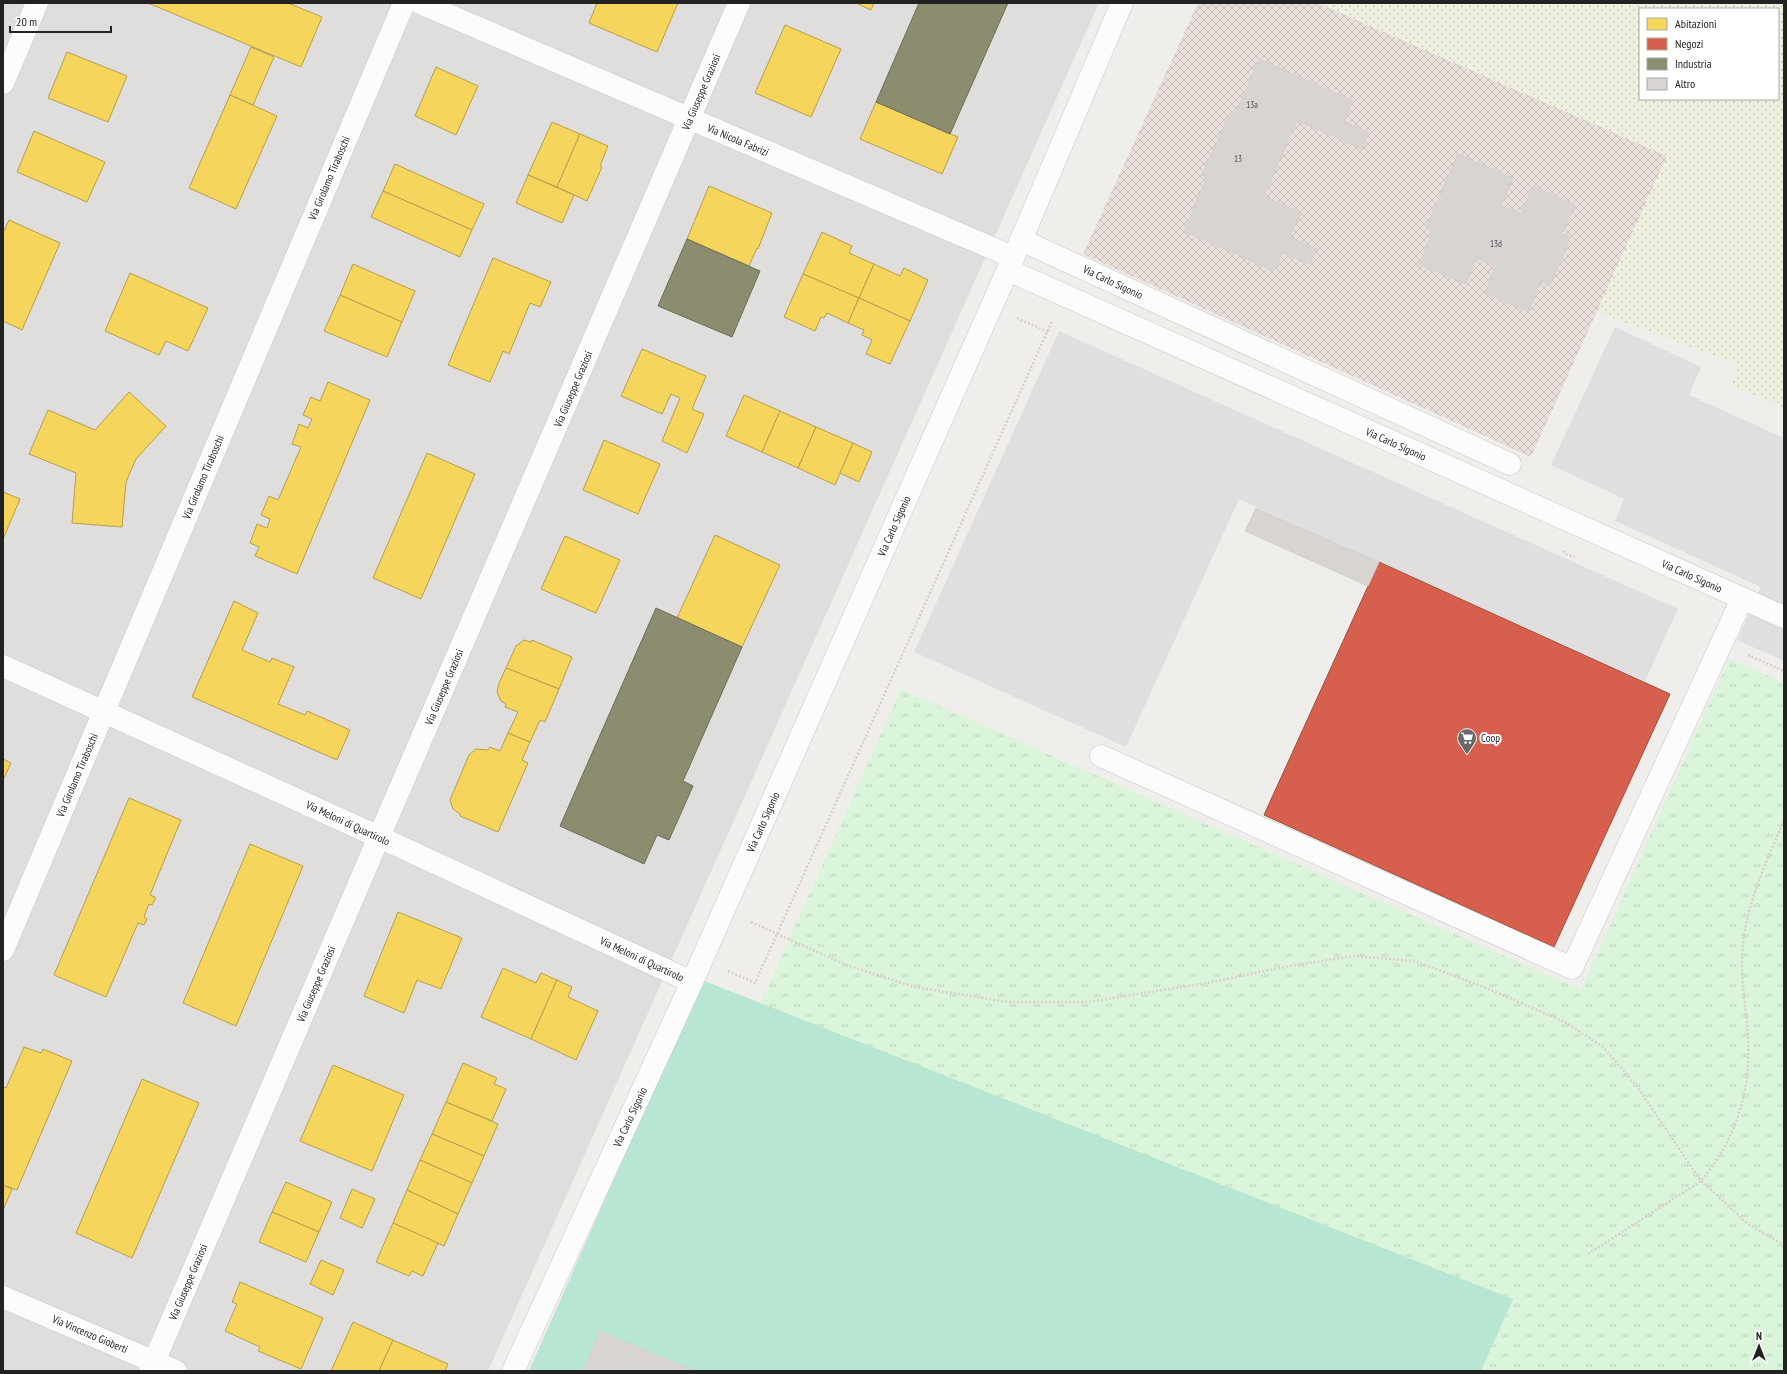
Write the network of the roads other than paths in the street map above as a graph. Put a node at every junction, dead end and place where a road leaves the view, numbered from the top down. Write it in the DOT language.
graph roads {
  1 [pos="37,3"];
  2 [pos="404,3"];
  3 [pos="420,3"];
  4 [pos="739,3"];
  5 [pos="1122,3"];
  6 [pos="3,83"];
  7 [pos="689,120"];
  8 [pos="1014,256"];
  9 [pos="1510,464"];
  10 [pos="1742,599"];
  11 [pos="1784,617"];
  12 [pos="3,666"];
  13 [pos="104,711"];
  14 [pos="1101,756"];
  15 [pos="379,837"];
  16 [pos="3,950"];
  17 [pos="692,982"];
  18 [pos="3,1297"];
  19 [pos="152,1366"];
  20 [pos="176,1371"];
  21 [pos="513,1371"];
  1 -- 6 [label="street"];
  2 -- 13 [label="street, Via Girolamo Tiraboschi"];
  3 -- 7 [label="street, Via Nicola Fabrizi"];
  4 -- 7 [label="street, Via Giuseppe Graziosi"];
  5 -- 8 [label="street, Via Carlo Sigonio"];
  7 -- 8 [label="street, Via Nicola Fabrizi"];
  7 -- 15 [label="street, Via Giuseppe Graziosi"];
  8 -- 9 [label="street, Via Carlo Sigonio"];
  8 -- 10 [label="street, Via Carlo Sigonio"];
  8 -- 17 [label="street, Via Carlo Sigonio"];
  10 -- 11 [label="street, Via Carlo Sigonio"];
  10 -- 14 [label="street"];
  12 -- 13 [label="street, Via Meloni di Quartirolo"];
  13 -- 15 [label="street, Via Meloni di Quartirolo"];
  13 -- 16 [label="street, Via Girolamo Tiraboschi"];
  15 -- 17 [label="street, Via Meloni di Quartirolo"];
  15 -- 19 [label="street, Via Giuseppe Graziosi"];
  17 -- 21 [label="street, Via Carlo Sigonio"];
  18 -- 19 [label="street, Via Vincenzo Gioberti"];
  19 -- 20 [label="street, Via Vincenzo Gioberti"];
}
